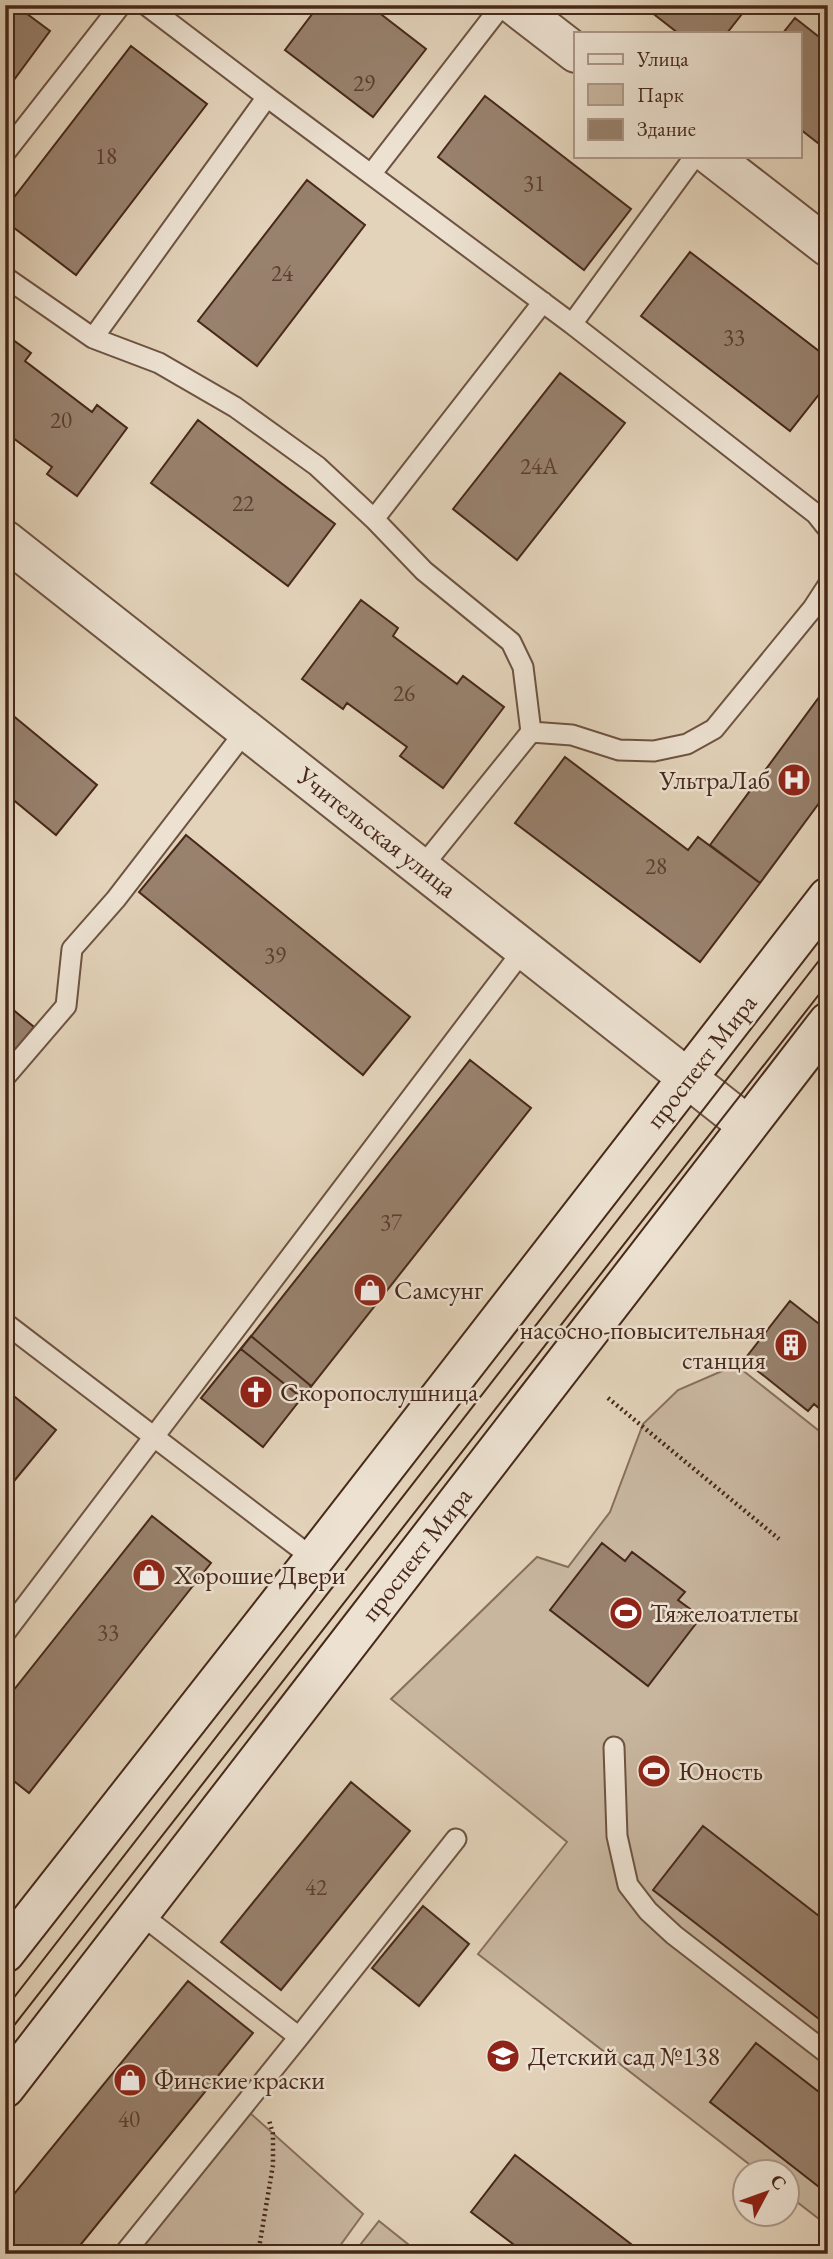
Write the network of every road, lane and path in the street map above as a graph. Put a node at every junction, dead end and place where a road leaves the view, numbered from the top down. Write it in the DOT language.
graph roads {
  1 [pos="121,5"];
  2 [pos="146,5"];
  3 [pos="502,5"];
  4 [pos="514,5"];
  5 [pos="574,50"];
  6 [pos="267,97"];
  7 [pos="5,153"];
  8 [pos="694,158"];
  9 [pos="714,158"];
  10 [pos="372,173"];
  11 [pos="828,247"];
  12 [pos="5,276"];
  13 [pos="542,302"];
  14 [pos="572,324"];
  15 [pos="93,338"];
  16 [pos="374,519"];
  17 [pos="828,529"];
  18 [pos="5,540"];
  19 [pos="828,585"];
  20 [pos="247,729"];
  21 [pos="531,732"];
  22 [pos="422,867"];
  23 [pos="828,897"];
  24 [pos="524,949"];
  25 [pos="828,1022"];
  26 [pos="5,1077"];
  27 [pos="688,1078"];
  28 [pos="747,1125"];
  29 [pos="5,1323"];
  30 [pos="608,1398"];
  31 [pos="156,1437"];
  32 [pos="779,1539"];
  33 [pos="314,1559"];
  34 [pos="5,1633"];
  35 [pos="614,1748"];
  36 [pos="456,1839"];
  37 [pos="139,1913"];
  38 [pos="5,1953"];
  39 [pos="299,2037"];
  40 [pos="828,2054"];
  41 [pos="5,2088"];
  42 [pos="256,2091"];
  43 [pos="124,2254"];
  44 [pos="258,2254"];
  1 -- 7 [label="lane"];
  2 -- 6 [label="lane"];
  3 -- 10 [label="lane"];
  4 -- 5 [label="main road"];
  6 -- 10 [label="lane"];
  6 -- 15 [label="lane"];
  8 -- 14 [label="lane"];
  9 -- 11 [label="main road"];
  10 -- 13 [label="lane"];
  12 -- 15 [label="lane"];
  13 -- 14 [label="lane"];
  13 -- 16 [label="lane"];
  14 -- 17 [label="lane"];
  15 -- 16 [label="lane"];
  16 -- 21 [label="lane"];
  18 -- 20 [label="main road, Учительская улица"];
  19 -- 21 [label="lane"];
  20 -- 22 [label="main road, Учительская улица"];
  20 -- 26 [label="lane"];
  21 -- 22 [label="lane"];
  22 -- 24 [label="main road, Учительская улица"];
  23 -- 27 [label="main road, проспект Мира"];
  24 -- 27 [label="main road, Учительская улица"];
  24 -- 31 [label="lane"];
  25 -- 28 [label="main road, проспект Мира"];
  27 -- 28 [label="main road, Учительская улица"];
  27 -- 33 [label="main road, проспект Мира"];
  28 -- 37 [label="main road, проспект Мира"];
  29 -- 31 [label="lane"];
  30 -- 32 [label="path"];
  31 -- 33 [label="lane"];
  31 -- 34 [label="lane"];
  33 -- 38 [label="main road, проспект Мира"];
  35 -- 40 [label="lane"];
  36 -- 39 [label="lane"];
  37 -- 39 [label="lane"];
  37 -- 41 [label="main road, проспект Мира"];
  39 -- 42 [label="lane"];
  42 -- 43 [label="lane"];
  42 -- 44 [label="path"];
}
